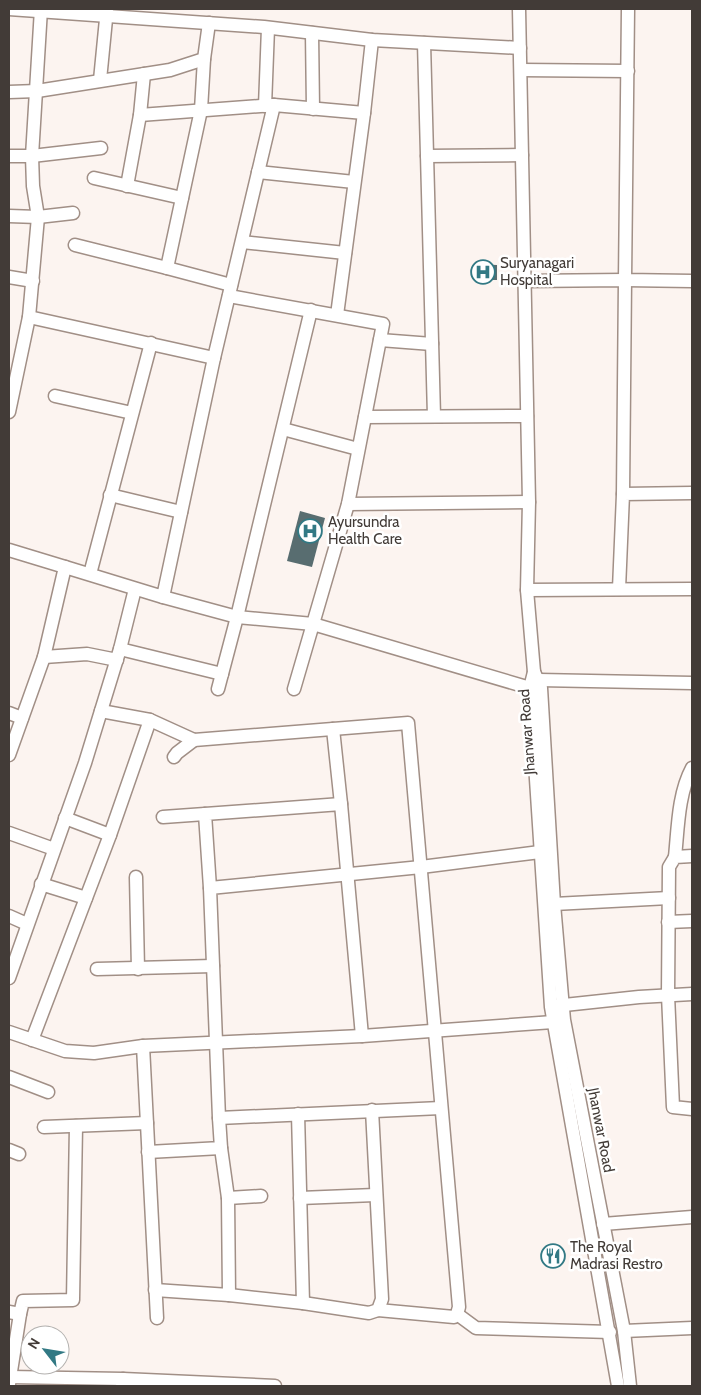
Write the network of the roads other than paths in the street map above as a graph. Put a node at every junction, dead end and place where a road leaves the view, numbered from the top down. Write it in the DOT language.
graph roads {
  1 [pos="9,9"];
  2 [pos="519,9"];
  3 [pos="628,9"];
  4 [pos="41,10"];
  5 [pos="106,13"];
  6 [pos="209,23"];
  7 [pos="268,28"];
  8 [pos="312,33"];
  9 [pos="372,40"];
  10 [pos="424,43"];
  11 [pos="520,48"];
  12 [pos="204,59"];
  13 [pos="520,70"];
  14 [pos="628,71"];
  15 [pos="144,74"];
  16 [pos="100,80"];
  17 [pos="37,91"];
  18 [pos="9,92"];
  19 [pos="270,105"];
  20 [pos="313,109"];
  21 [pos="201,110"];
  22 [pos="364,113"];
  23 [pos="140,115"];
  24 [pos="101,148"];
  25 [pos="522,154"];
  26 [pos="9,156"];
  27 [pos="32,156"];
  28 [pos="427,156"];
  29 [pos="258,172"];
  30 [pos="94,178"];
  31 [pos="354,182"];
  32 [pos="127,186"];
  33 [pos="182,198"];
  34 [pos="73,213"];
  35 [pos="9,216"];
  36 [pos="38,217"];
  37 [pos="242,242"];
  38 [pos="76,245"];
  39 [pos="345,253"];
  40 [pos="167,268"];
  41 [pos="9,277"];
  42 [pos="625,280"];
  43 [pos="33,281"];
  44 [pos="525,281"];
  45 [pos="692,281"];
  46 [pos="230,290"];
  47 [pos="311,310"];
  48 [pos="336,315"];
  49 [pos="29,317"];
  50 [pos="380,340"];
  51 [pos="151,343"];
  52 [pos="432,344"];
  53 [pos="214,358"];
  54 [pos="13,371"];
  55 [pos="55,396"];
  56 [pos="9,412"];
  57 [pos="132,413"];
  58 [pos="434,416"];
  59 [pos="527,416"];
  60 [pos="364,417"];
  61 [pos="283,429"];
  62 [pos="358,449"];
  63 [pos="692,492"];
  64 [pos="623,494"];
  65 [pos="110,495"];
  66 [pos="529,502"];
  67 [pos="348,504"];
  68 [pos="181,512"];
  69 [pos="9,550"];
  70 [pos="65,567"];
  71 [pos="90,574"];
  72 [pos="619,588"];
  73 [pos="692,588"];
  74 [pos="135,589"];
  75 [pos="527,590"];
  76 [pos="162,598"];
  77 [pos="237,617"];
  78 [pos="313,624"];
  79 [pos="119,655"];
  80 [pos="44,657"];
  81 [pos="222,674"];
  82 [pos="534,680"];
  83 [pos="692,683"];
  84 [pos="294,689"];
  85 [pos="218,690"];
  86 [pos="101,711"];
  87 [pos="9,713"];
  88 [pos="22,718"];
  89 [pos="150,720"];
  90 [pos="333,729"];
  91 [pos="194,740"];
  92 [pos="9,755"];
  93 [pos="174,757"];
  94 [pos="692,768"];
  95 [pos="688,793"];
  96 [pos="341,804"];
  97 [pos="205,814"];
  98 [pos="163,816"];
  99 [pos="65,818"];
  100 [pos="9,833"];
  101 [pos="110,835"];
  102 [pos="54,849"];
  103 [pos="540,852"];
  104 [pos="692,856"];
  105 [pos="675,858"];
  106 [pos="421,867"];
  107 [pos="347,875"];
  108 [pos="136,877"];
  109 [pos="41,884"];
  110 [pos="210,888"];
  111 [pos="86,898"];
  112 [pos="669,898"];
  113 [pos="554,904"];
  114 [pos="9,916"];
  115 [pos="692,921"];
  116 [pos="668,922"];
  117 [pos="27,924"];
  118 [pos="213,966"];
  119 [pos="138,969"];
  120 [pos="97,970"];
  121 [pos="9,978"];
  122 [pos="692,994"];
  123 [pos="668,995"];
  124 [pos="557,1006"];
  125 [pos="553,1022"];
  126 [pos="434,1031"];
  127 [pos="9,1032"];
  128 [pos="362,1036"];
  129 [pos="32,1040"];
  130 [pos="215,1042"];
  131 [pos="143,1046"];
  132 [pos="9,1077"];
  133 [pos="48,1092"];
  134 [pos="441,1108"];
  135 [pos="692,1109"];
  136 [pos="372,1110"];
  137 [pos="298,1114"];
  138 [pos="219,1118"];
  139 [pos="146,1123"];
  140 [pos="76,1126"];
  141 [pos="44,1127"];
  142 [pos="221,1148"];
  143 [pos="148,1152"];
  144 [pos="375,1195"];
  145 [pos="261,1196"];
  146 [pos="228,1198"];
  147 [pos="300,1198"];
  148 [pos="692,1217"];
  149 [pos="603,1224"];
  150 [pos="155,1290"];
  151 [pos="230,1295"];
  152 [pos="303,1303"];
  153 [pos="378,1310"];
  154 [pos="14,1313"];
  155 [pos="457,1314"];
  156 [pos="156,1318"];
  157 [pos="692,1328"];
  158 [pos="624,1330"];
  159 [pos="610,1332"];
  160 [pos="9,1381"];
  161 [pos="122,1383"];
  162 [pos="204,1385"];
  163 [pos="275,1386"];
  164 [pos="618,1386"];
  165 [pos="630,1386"];
  1 -- 4 [label="street"];
  2 -- 11 [label="street"];
  3 -- 14 [label="street"];
  4 -- 5 [label="street"];
  4 -- 17 [label="street"];
  5 -- 6 [label="street"];
  5 -- 16 [label="street"];
  6 -- 7 [label="street"];
  6 -- 12 [label="street"];
  7 -- 8 [label="street"];
  7 -- 19 [label="street"];
  8 -- 9 [label="street"];
  8 -- 20 [label="street"];
  9 -- 10 [label="street"];
  9 -- 22 [label="street"];
  10 -- 11 [label="street"];
  10 -- 28 [label="street"];
  11 -- 13 [label="street"];
  12 -- 15 [label="street"];
  12 -- 21 [label="street"];
  13 -- 14 [label="street"];
  13 -- 25 [label="street"];
  14 -- 42 [label="street"];
  15 -- 16 [label="street"];
  15 -- 23 [label="street"];
  16 -- 17 [label="street"];
  17 -- 18 [label="street"];
  17 -- 27 [label="street"];
  19 -- 20 [label="street"];
  19 -- 21 [label="street"];
  19 -- 29 [label="street"];
  20 -- 22 [label="street"];
  21 -- 23 [label="street"];
  21 -- 33 [label="street"];
  22 -- 31 [label="street"];
  23 -- 32 [label="street"];
  24 -- 27 [label="street"];
  25 -- 28 [label="street"];
  25 -- 44 [label="street"];
  26 -- 27 [label="street"];
  27 -- 36 [label="street"];
  28 -- 52 [label="street"];
  29 -- 31 [label="street"];
  29 -- 37 [label="street"];
  30 -- 32 [label="street"];
  31 -- 39 [label="street"];
  32 -- 33 [label="street"];
  33 -- 40 [label="street"];
  34 -- 36 [label="street"];
  35 -- 36 [label="street"];
  36 -- 43 [label="street"];
  37 -- 39 [label="street"];
  37 -- 46 [label="street"];
  38 -- 40 [label="street"];
  39 -- 48 [label="street"];
  40 -- 46 [label="street"];
  41 -- 43 [label="street"];
  42 -- 44 [label="street"];
  42 -- 45 [label="street"];
  42 -- 64 [label="street"];
  43 -- 49 [label="street"];
  44 -- 59 [label="street"];
  46 -- 47 [label="street"];
  46 -- 53 [label="street"];
  47 -- 48 [label="street"];
  47 -- 61 [label="street"];
  48 -- 50 [label="street"];
  49 -- 51 [label="street"];
  49 -- 54 [label="street"];
  50 -- 52 [label="street"];
  50 -- 60 [label="street"];
  51 -- 53 [label="street"];
  51 -- 57 [label="street"];
  52 -- 58 [label="street"];
  53 -- 68 [label="street"];
  54 -- 56 [label="street"];
  55 -- 57 [label="street"];
  57 -- 65 [label="street"];
  58 -- 59 [label="street"];
  58 -- 60 [label="street"];
  59 -- 66 [label="street"];
  60 -- 62 [label="street"];
  61 -- 62 [label="street"];
  61 -- 77 [label="street"];
  62 -- 67 [label="street"];
  63 -- 64 [label="street"];
  64 -- 72 [label="street"];
  65 -- 68 [label="street"];
  65 -- 71 [label="street"];
  66 -- 67 [label="street"];
  66 -- 75 [label="street"];
  67 -- 78 [label="street"];
  68 -- 76 [label="street"];
  69 -- 70 [label="street"];
  70 -- 71 [label="street"];
  70 -- 80 [label="street"];
  71 -- 74 [label="street"];
  72 -- 73 [label="street"];
  72 -- 75 [label="street"];
  74 -- 76 [label="street"];
  74 -- 79 [label="street"];
  75 -- 82 [label="street"];
  76 -- 77 [label="street"];
  77 -- 78 [label="street"];
  77 -- 81 [label="street"];
  78 -- 82 [label="street"];
  78 -- 84 [label="street"];
  79 -- 80 [label="street"];
  79 -- 81 [label="street"];
  79 -- 86 [label="street"];
  80 -- 88 [label="street"];
  81 -- 85 [label="street"];
  82 -- 83 [label="street"];
  82 -- 103 [label="street, Jhanwar Road"];
  82 -- 113 [label="street, Jhanwar Road"];
  86 -- 89 [label="street"];
  86 -- 99 [label="street"];
  87 -- 88 [label="street"];
  88 -- 92 [label="street"];
  89 -- 91 [label="street"];
  89 -- 101 [label="street"];
  90 -- 91 [label="street"];
  90 -- 96 [label="street"];
  90 -- 106 [label="street"];
  91 -- 93 [label="street"];
  94 -- 95 [label="street"];
  95 -- 105 [label="street"];
  96 -- 97 [label="street"];
  96 -- 107 [label="street"];
  97 -- 98 [label="street"];
  97 -- 110 [label="street"];
  99 -- 101 [label="street"];
  99 -- 102 [label="street"];
  100 -- 102 [label="street"];
  101 -- 111 [label="street"];
  102 -- 109 [label="street"];
  103 -- 106 [label="street"];
  103 -- 124 [label="street, Jhanwar Road"];
  104 -- 105 [label="street"];
  105 -- 112 [label="street"];
  106 -- 107 [label="street"];
  106 -- 126 [label="street"];
  107 -- 110 [label="street"];
  107 -- 128 [label="street"];
  108 -- 119 [label="street"];
  109 -- 111 [label="street"];
  109 -- 117 [label="street"];
  110 -- 118 [label="street"];
  111 -- 129 [label="street"];
  112 -- 113 [label="street"];
  112 -- 116 [label="street"];
  113 -- 124 [label="street, Jhanwar Road"];
  114 -- 117 [label="street"];
  115 -- 116 [label="street"];
  116 -- 123 [label="street"];
  117 -- 121 [label="street"];
  118 -- 119 [label="street"];
  118 -- 130 [label="street"];
  119 -- 120 [label="street"];
  122 -- 123 [label="street"];
  123 -- 124 [label="street"];
  123 -- 135 [label="street"];
  124 -- 125 [label="street, Jhanwar Road"];
  124 -- 149 [label="street, Jhanwar Road"];
  125 -- 126 [label="street"];
  125 -- 159 [label="street, Jhanwar Road"];
  126 -- 128 [label="street"];
  126 -- 134 [label="street"];
  127 -- 129 [label="street"];
  128 -- 130 [label="street"];
  129 -- 131 [label="street"];
  130 -- 131 [label="street"];
  130 -- 138 [label="street"];
  131 -- 139 [label="street"];
  132 -- 133 [label="street"];
  134 -- 136 [label="street"];
  134 -- 155 [label="street"];
  136 -- 137 [label="street"];
  136 -- 144 [label="street"];
  137 -- 138 [label="street"];
  137 -- 147 [label="street"];
  138 -- 142 [label="street"];
  139 -- 140 [label="street"];
  139 -- 143 [label="street"];
  140 -- 141 [label="street"];
  140 -- 154 [label="street"];
  142 -- 143 [label="street"];
  142 -- 146 [label="street"];
  143 -- 150 [label="street"];
  144 -- 147 [label="street"];
  144 -- 153 [label="street"];
  145 -- 146 [label="street"];
  146 -- 151 [label="street"];
  147 -- 152 [label="street"];
  148 -- 149 [label="street"];
  149 -- 158 [label="street, Jhanwar Road"];
  150 -- 151 [label="street"];
  150 -- 156 [label="street"];
  151 -- 152 [label="street"];
  152 -- 153 [label="street"];
  153 -- 155 [label="street"];
  154 -- 160 [label="street"];
  155 -- 159 [label="street"];
  157 -- 158 [label="street"];
  158 -- 165 [label="street, Jhanwar Road"];
  159 -- 164 [label="street, Jhanwar Road"];
  160 -- 161 [label="street"];
  161 -- 162 [label="street"];
  162 -- 163 [label="street"];
}
